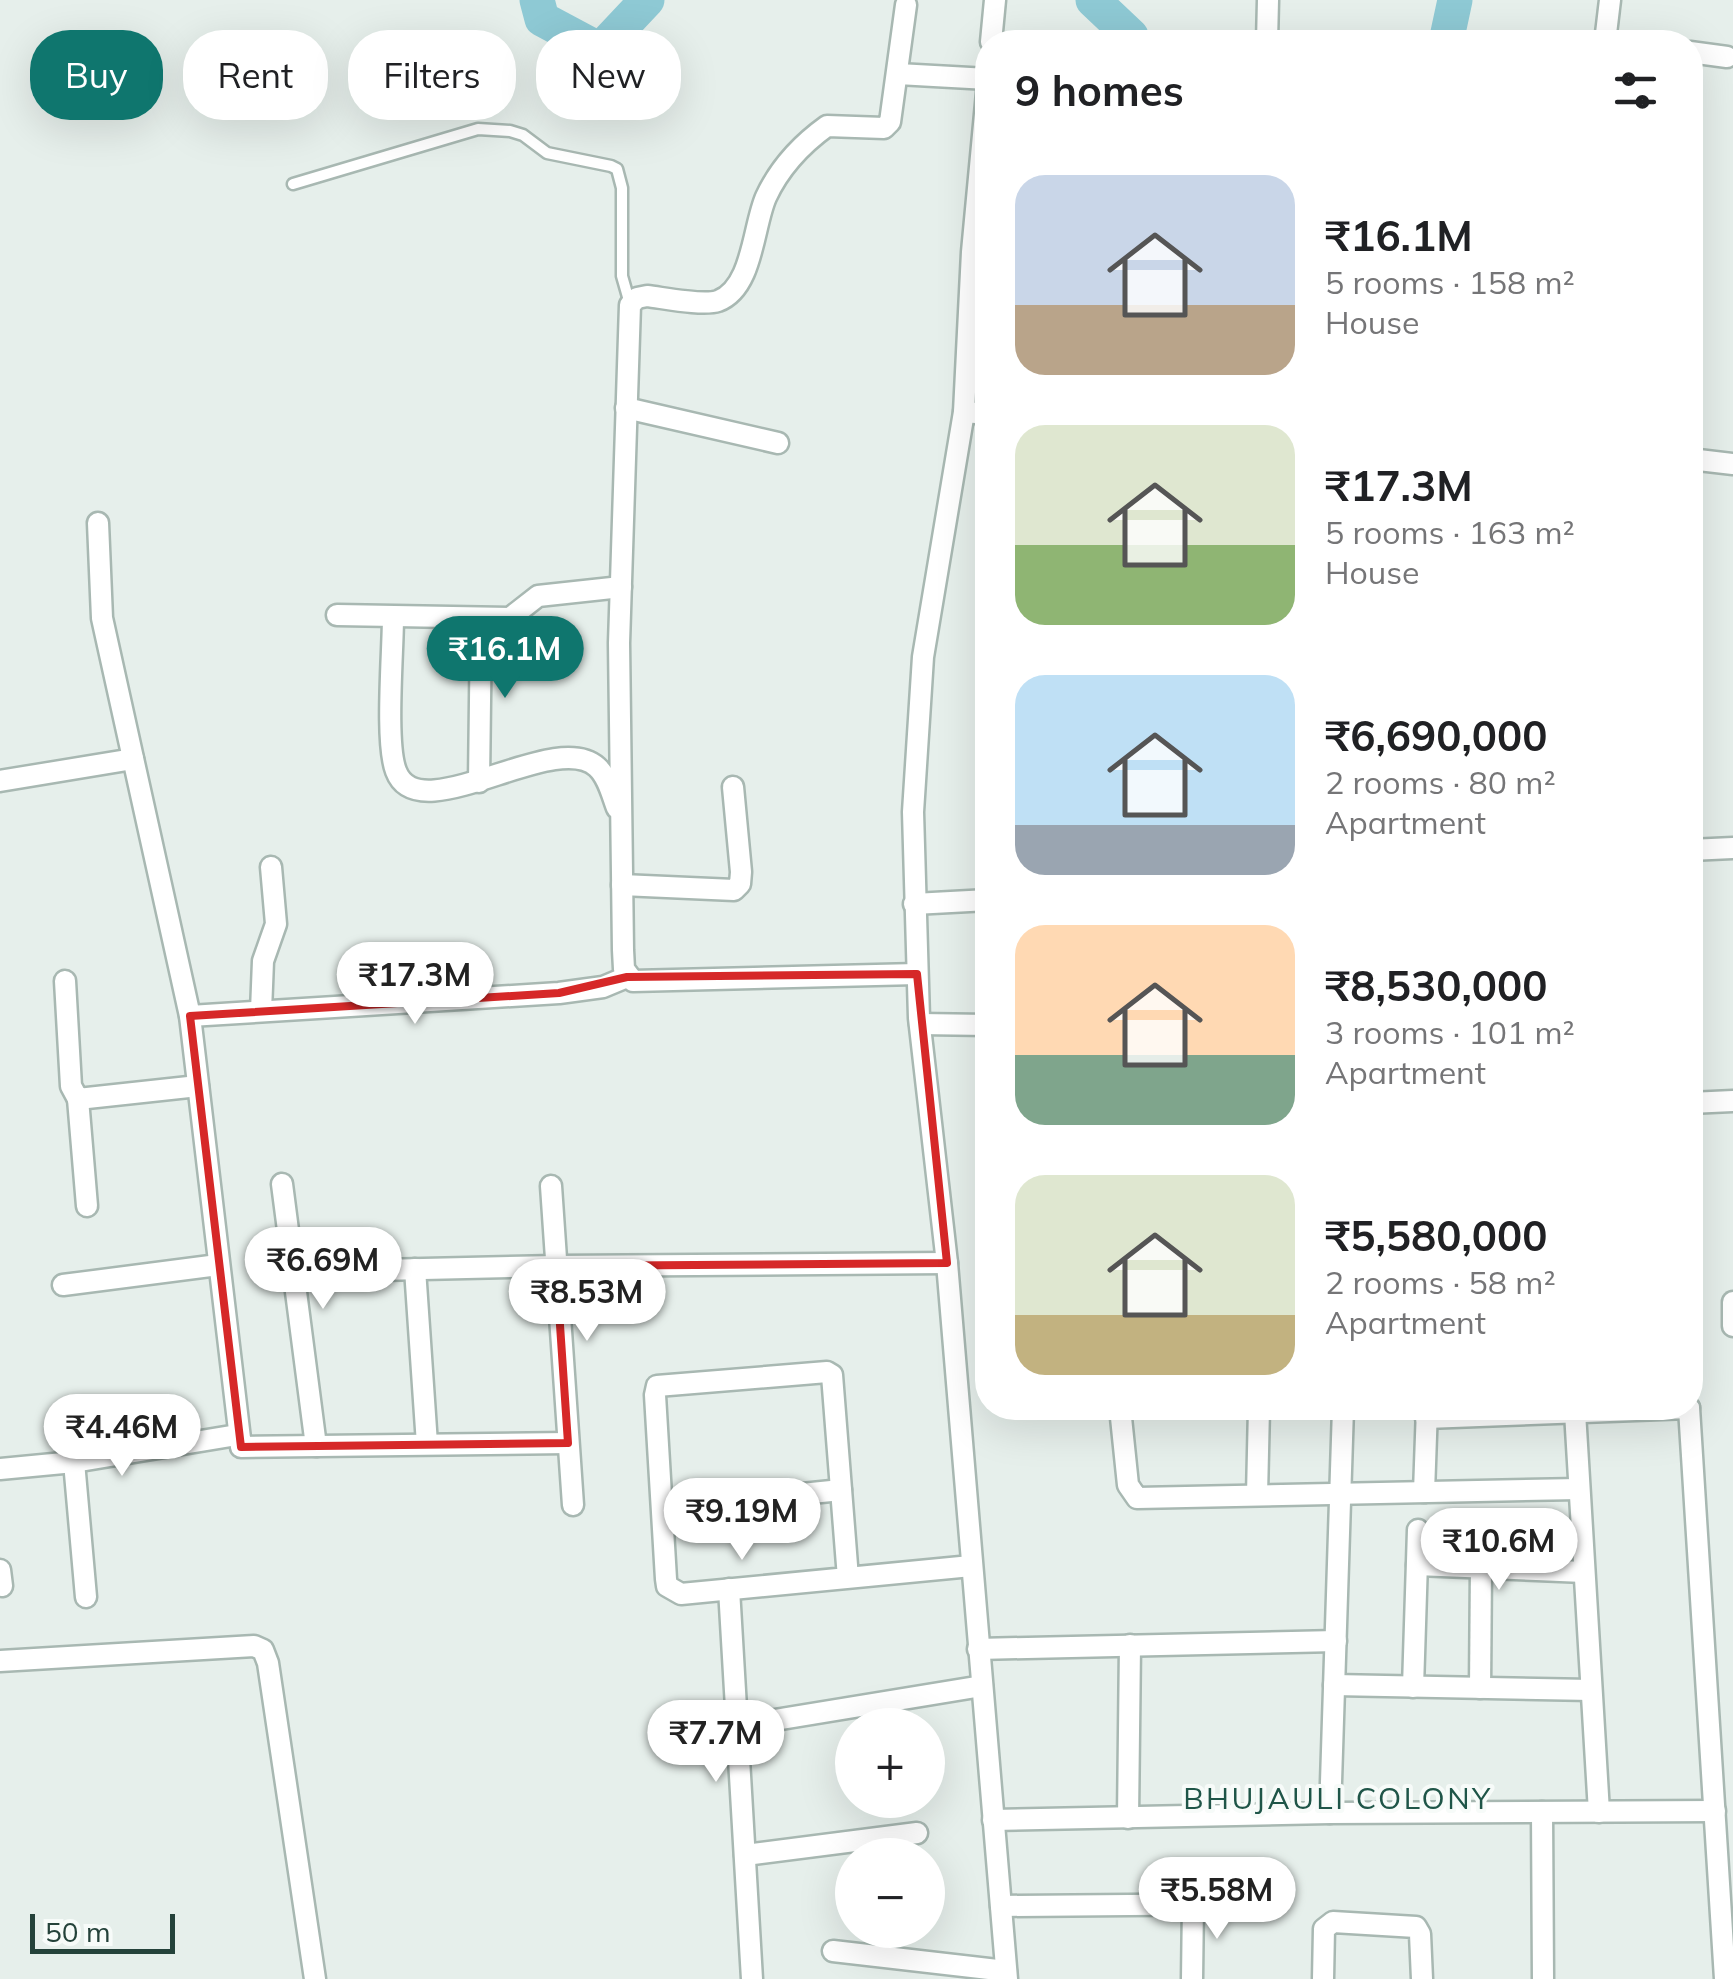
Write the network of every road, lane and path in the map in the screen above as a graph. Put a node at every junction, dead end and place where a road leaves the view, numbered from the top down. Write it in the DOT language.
graph roads {
  1 [pos="995,0"];
  2 [pos="1268,0"];
  3 [pos="1610,0"];
  4 [pos="906,5"];
  5 [pos="992,30"];
  6 [pos="1267,30"];
  7 [pos="1611,30"];
  8 [pos="1703,54"];
  9 [pos="1727,57"];
  10 [pos="898,74"];
  11 [pos="975,80"];
  12 [pos="293,184"];
  13 [pos="975,220"];
  14 [pos="630,305"];
  15 [pos="626,408"];
  16 [pos="964,412"];
  17 [pos="975,413"];
  18 [pos="778,443"];
  19 [pos="1703,461"];
  20 [pos="1733,464"];
  21 [pos="98,523"];
  22 [pos="621,587"];
  23 [pos="336,615"];
  24 [pos="393,617"];
  25 [pos="481,620"];
  26 [pos="133,760"];
  27 [pos="0,780"];
  28 [pos="478,782"];
  29 [pos="734,787"];
  30 [pos="621,818"];
  31 [pos="1733,848"];
  32 [pos="1703,849"];
  33 [pos="271,867"];
  34 [pos="622,885"];
  35 [pos="975,901"];
  36 [pos="914,904"];
  37 [pos="917,974"];
  38 [pos="626,977"];
  39 [pos="65,981"];
  40 [pos="260,1012"];
  41 [pos="190,1016"];
  42 [pos="920,1024"];
  43 [pos="975,1025"];
  44 [pos="198,1086"];
  45 [pos="78,1099"];
  46 [pos="1733,1102"];
  47 [pos="1703,1103"];
  48 [pos="282,1184"];
  49 [pos="551,1186"];
  50 [pos="87,1206"];
  51 [pos="947,1263"];
  52 [pos="218,1265"];
  53 [pos="556,1266"];
  54 [pos="415,1268"];
  55 [pos="293,1272"];
  56 [pos="64,1285"];
  57 [pos="1733,1302"];
  58 [pos="1733,1326"];
  59 [pos="1121,1420"];
  60 [pos="1259,1420"];
  61 [pos="1343,1420"];
  62 [pos="1426,1420"];
  63 [pos="1575,1420"];
  64 [pos="1690,1420"];
  65 [pos="237,1435"];
  66 [pos="568,1443"];
  67 [pos="427,1444"];
  68 [pos="316,1446"];
  69 [pos="74,1462"];
  70 [pos="0,1469"];
  71 [pos="1579,1489"];
  72 [pos="841,1490"];
  73 [pos="1424,1492"];
  74 [pos="1340,1494"];
  75 [pos="1257,1495"];
  76 [pos="573,1506"];
  77 [pos="663,1508"];
  78 [pos="1418,1530"];
  79 [pos="1416,1564"];
  80 [pos="971,1566"];
  81 [pos="1481,1568"];
  82 [pos="1584,1572"];
  83 [pos="848,1578"];
  84 [pos="729,1589"];
  85 [pos="86,1598"];
  86 [pos="1336,1641"];
  87 [pos="1130,1645"];
  88 [pos="978,1649"];
  89 [pos="0,1660"];
  90 [pos="1334,1685"];
  91 [pos="982,1686"];
  92 [pos="1413,1687"];
  93 [pos="1480,1688"];
  94 [pos="1591,1690"];
  95 [pos="738,1726"];
  96 [pos="1716,1811"];
  97 [pos="1542,1812"];
  98 [pos="1600,1812"];
  99 [pos="1330,1813"];
  100 [pos="1128,1818"];
  101 [pos="994,1820"];
  102 [pos="917,1832"];
  103 [pos="745,1855"];
  104 [pos="1192,1904"];
  105 [pos="1243,1904"];
  106 [pos="1001,1906"];
  107 [pos="833,1951"];
  108 [pos="1007,1975"];
  109 [pos="314,1979"];
  110 [pos="752,1979"];
  111 [pos="1192,1979"];
  112 [pos="1323,1979"];
  113 [pos="1422,1979"];
  114 [pos="1543,1979"];
  115 [pos="1725,1979"];
  1 -- 5 [label="street"];
  2 -- 6 [label="street"];
  3 -- 7 [label="street"];
  4 -- 10 [label="street"];
  8 -- 9 [label="street"];
  10 -- 11 [label="street"];
  10 -- 14 [label="street"];
  12 -- 14 [label="lane"];
  13 -- 16 [label="street"];
  14 -- 15 [label="street"];
  15 -- 18 [label="street"];
  15 -- 22 [label="street"];
  16 -- 17 [label="street"];
  16 -- 36 [label="street"];
  19 -- 20 [label="street"];
  21 -- 26 [label="street"];
  22 -- 25 [label="street"];
  22 -- 30 [label="street"];
  23 -- 24 [label="street"];
  24 -- 25 [label="street"];
  24 -- 28 [label="street"];
  25 -- 28 [label="street"];
  26 -- 27 [label="street"];
  26 -- 41 [label="street"];
  28 -- 30 [label="street"];
  29 -- 34 [label="street"];
  30 -- 34 [label="street"];
  31 -- 32 [label="street"];
  33 -- 40 [label="street"];
  34 -- 38 [label="street"];
  35 -- 36 [label="street"];
  36 -- 37 [label="street"];
  37 -- 38 [label="street"];
  37 -- 42 [label="street"];
  38 -- 40 [label="street"];
  39 -- 45 [label="street"];
  40 -- 41 [label="street"];
  41 -- 44 [label="street"];
  42 -- 43 [label="street"];
  42 -- 51 [label="street"];
  44 -- 45 [label="street"];
  44 -- 52 [label="street"];
  45 -- 50 [label="street"];
  46 -- 47 [label="street"];
  48 -- 55 [label="street"];
  49 -- 53 [label="street"];
  51 -- 53 [label="street"];
  51 -- 80 [label="street"];
  52 -- 56 [label="street"];
  52 -- 65 [label="street"];
  53 -- 54 [label="street"];
  53 -- 66 [label="street"];
  54 -- 55 [label="street"];
  54 -- 67 [label="street"];
  55 -- 68 [label="street"];
  57 -- 58 [label="street"];
  59 -- 75 [label="street"];
  60 -- 75 [label="street"];
  61 -- 74 [label="street"];
  62 -- 73 [label="street"];
  63 -- 71 [label="street"];
  64 -- 96 [label="street"];
  65 -- 68 [label="street"];
  65 -- 69 [label="street"];
  66 -- 67 [label="street"];
  66 -- 76 [label="street"];
  67 -- 68 [label="street"];
  69 -- 70 [label="street"];
  69 -- 85 [label="street"];
  71 -- 73 [label="street"];
  71 -- 82 [label="street"];
  72 -- 77 [label="street"];
  72 -- 77 [label="street"];
  72 -- 83 [label="street"];
  73 -- 74 [label="street"];
  74 -- 75 [label="street"];
  74 -- 86 [label="street"];
  77 -- 84 [label="street"];
  78 -- 79 [label="street"];
  79 -- 81 [label="street"];
  79 -- 92 [label="street"];
  80 -- 83 [label="street"];
  80 -- 88 [label="street"];
  81 -- 82 [label="street"];
  81 -- 93 [label="street"];
  82 -- 94 [label="street"];
  83 -- 84 [label="street"];
  84 -- 95 [label="street"];
  86 -- 87 [label="street"];
  86 -- 90 [label="street"];
  87 -- 88 [label="street"];
  87 -- 100 [label="street"];
  88 -- 91 [label="street"];
  89 -- 109 [label="street"];
  90 -- 92 [label="street"];
  90 -- 99 [label="street"];
  91 -- 95 [label="street"];
  91 -- 101 [label="street"];
  92 -- 93 [label="street"];
  93 -- 94 [label="street"];
  94 -- 98 [label="street"];
  95 -- 103 [label="street"];
  96 -- 98 [label="street"];
  96 -- 115 [label="street"];
  97 -- 98 [label="street"];
  97 -- 99 [label="street"];
  97 -- 114 [label="street"];
  99 -- 100 [label="street"];
  100 -- 101 [label="street"];
  101 -- 106 [label="street"];
  102 -- 103 [label="street"];
  103 -- 110 [label="street"];
  104 -- 105 [label="street"];
  104 -- 106 [label="street"];
  104 -- 111 [label="street"];
  106 -- 108 [label="street"];
  107 -- 108 [label="street"];
  112 -- 113 [label="street"];
}
